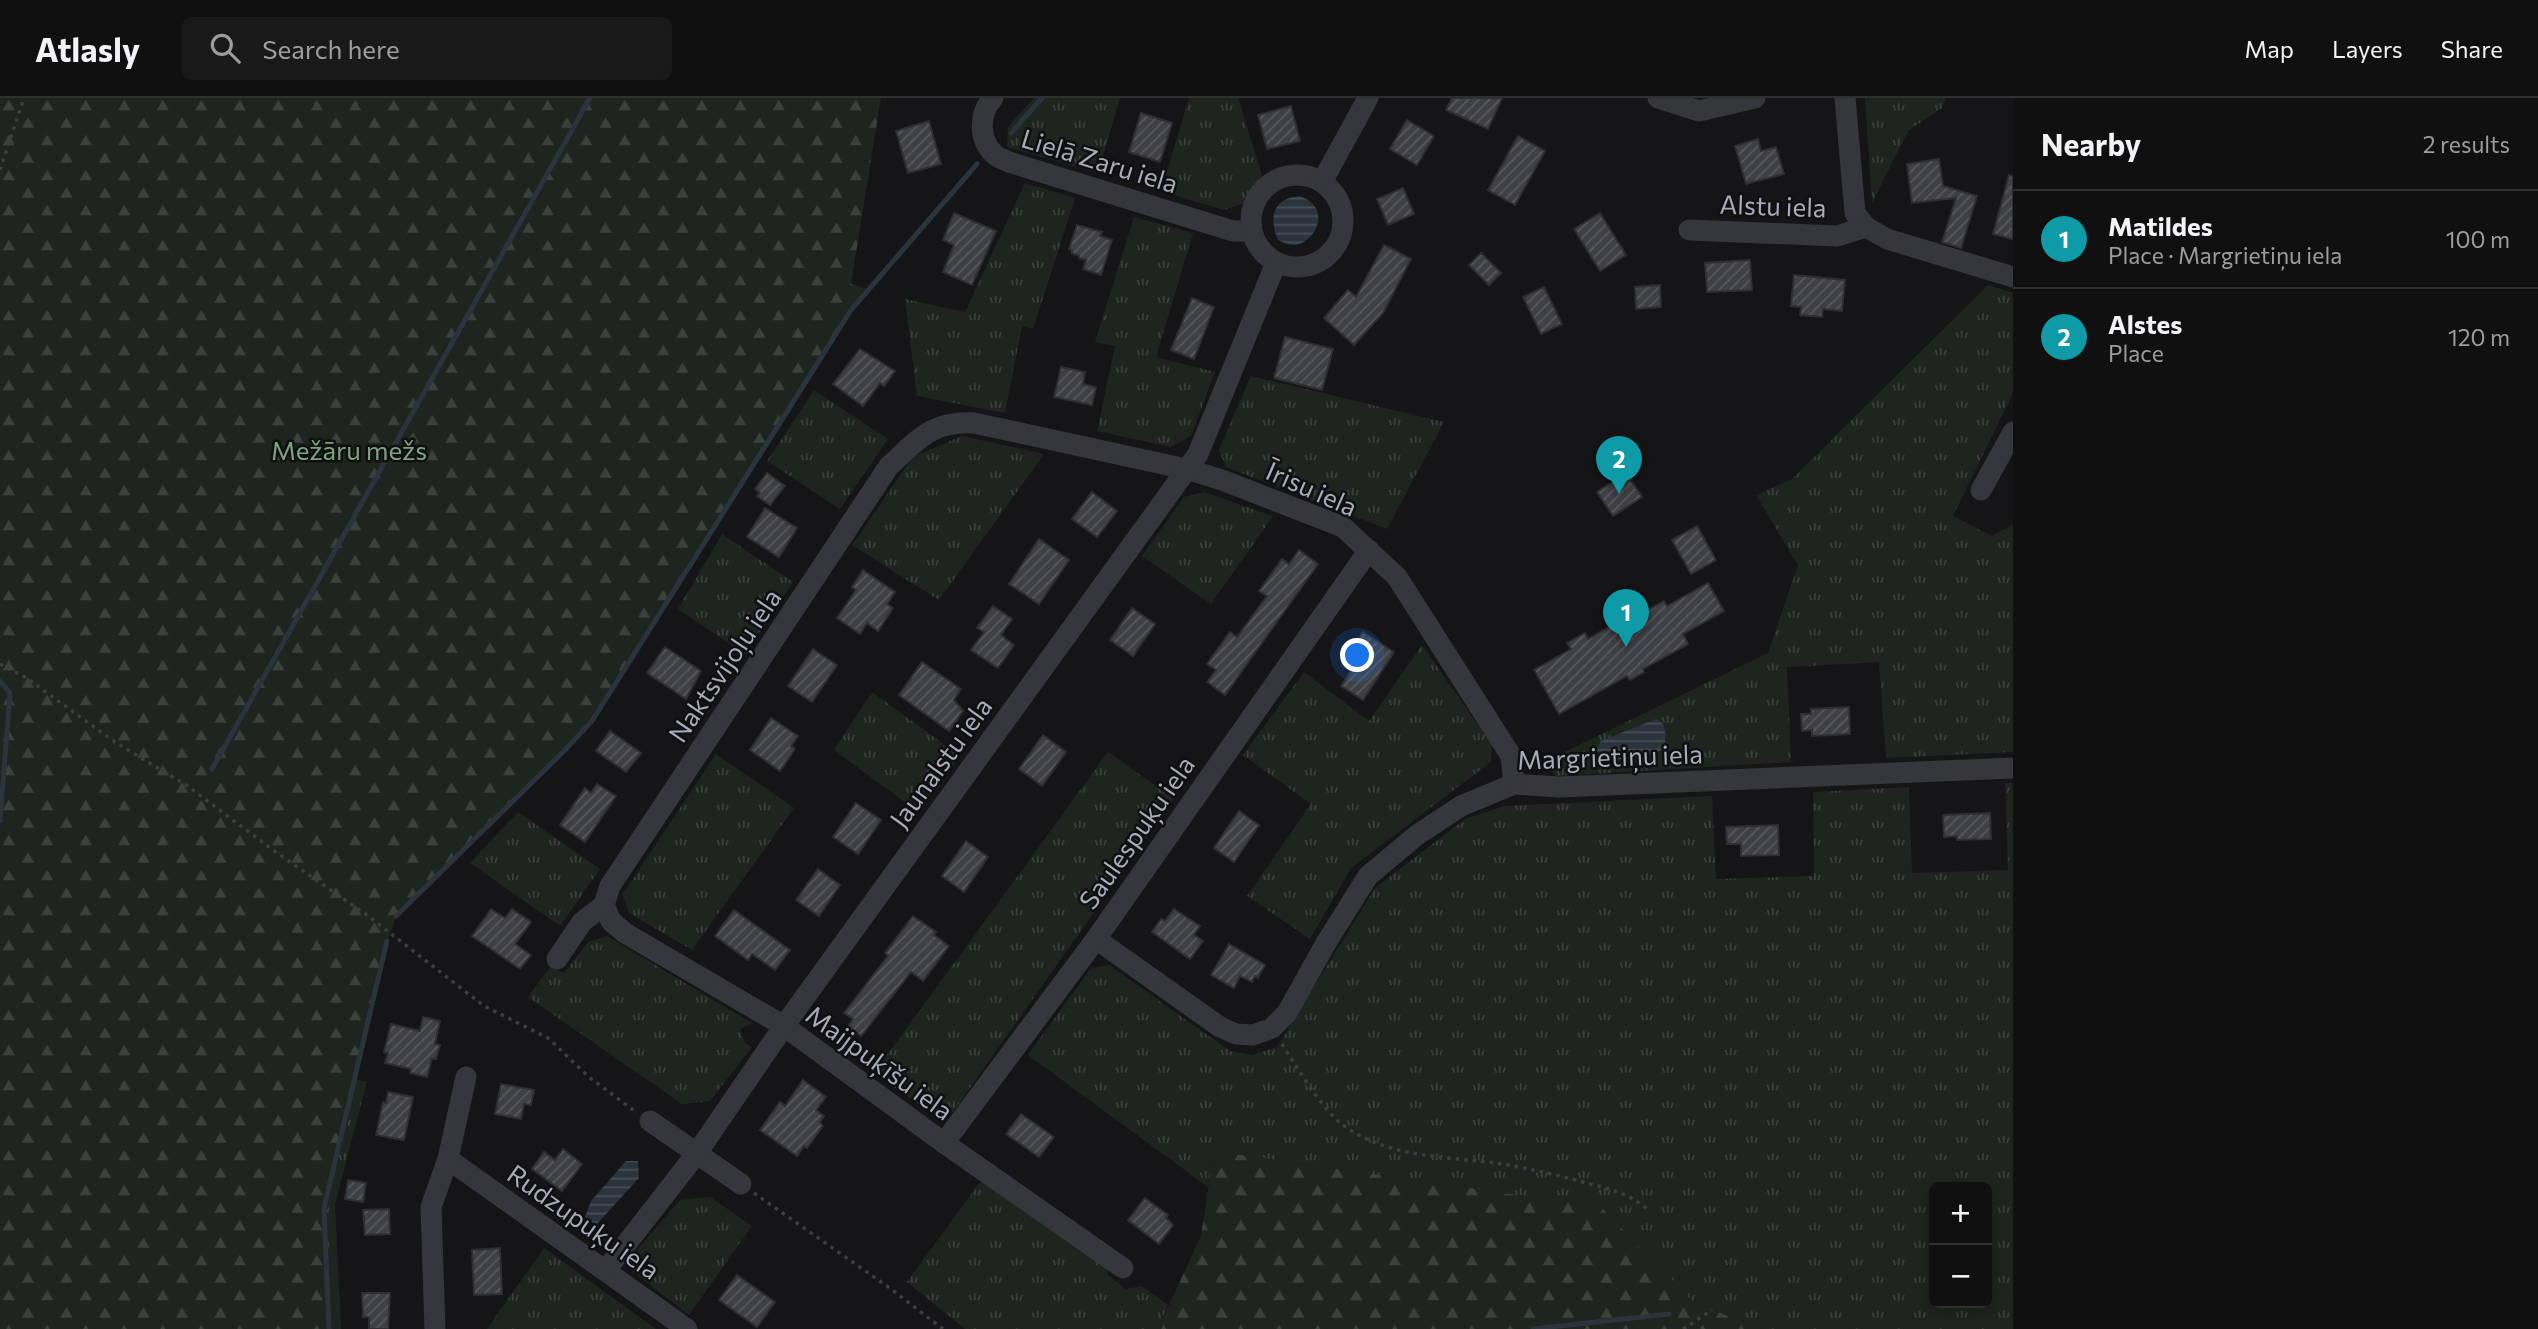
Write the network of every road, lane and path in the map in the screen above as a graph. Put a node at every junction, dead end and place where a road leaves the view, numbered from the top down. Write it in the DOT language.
graph roads {
  1 [pos="24,98"];
  2 [pos="993,98"];
  3 [pos="1368,98"];
  4 [pos="1658,98"];
  5 [pos="1755,98"];
  6 [pos="1845,98"];
  7 [pos="0,170"];
  8 [pos="1322,182"];
  9 [pos="1866,227"];
  10 [pos="1689,230"];
  11 [pos="1251,231"];
  12 [pos="1276,263"];
  13 [pos="2013,277"];
  14 [pos="957,422"];
  15 [pos="2013,432"];
  16 [pos="1186,469"];
  17 [pos="1981,490"];
  18 [pos="1369,550"];
  19 [pos="0,664"];
  20 [pos="2013,768"];
  21 [pos="1514,784"];
  22 [pos="604,905"];
  23 [pos="1096,939"];
  24 [pos="557,959"];
  25 [pos="784,1026"];
  26 [pos="1272,1028"];
  27 [pos="466,1077"];
  28 [pos="650,1121"];
  29 [pos="944,1143"];
  30 [pos="697,1153"];
  31 [pos="448,1159"];
  32 [pos="741,1184"];
  33 [pos="1648,1209"];
  34 [pos="1124,1268"];
  35 [pos="606,1270"];
  36 [pos="1712,1310"];
  37 [pos="435,1329"];
  38 [pos="687,1329"];
  39 [pos="943,1329"];
  40 [pos="1683,1329"];
  1 -- 7 [label="path"];
  2 -- 11 [label="street, Lielā Zaru iela"];
  3 -- 8 [label="street"];
  4 -- 5 [label="street"];
  6 -- 9 [label="street"];
  8 -- 11 [label="street"];
  8 -- 12 [label="street"];
  9 -- 10 [label="street, Alstu iela"];
  9 -- 13 [label="street"];
  11 -- 12 [label="street"];
  12 -- 16 [label="street, Jaunalstu iela"];
  14 -- 16 [label="street, Īrisu iela"];
  14 -- 22 [label="street, Naktsvijoļu iela"];
  15 -- 17 [label="street"];
  16 -- 18 [label="street, Īrisu iela"];
  16 -- 25 [label="street, Jaunalstu iela"];
  18 -- 21 [label="street, Īrisu iela"];
  18 -- 23 [label="street, Saulespuķu iela"];
  19 -- 28 [label="path"];
  20 -- 21 [label="street, Margrietiņu iela"];
  21 -- 26 [label="street, Margrietiņu iela"];
  22 -- 24 [label="street, Naktsvijoļu iela"];
  22 -- 25 [label="street, Maijpuķīšu iela"];
  23 -- 26 [label="street"];
  23 -- 29 [label="street, Saulespuķu iela"];
  25 -- 29 [label="street, Maijpuķīšu iela"];
  25 -- 30 [label="street, Jaunalstu iela"];
  26 -- 33 [label="path"];
  27 -- 31 [label="street"];
  28 -- 30 [label="street"];
  29 -- 34 [label="street, Maijpuķīšu iela"];
  30 -- 32 [label="street"];
  30 -- 35 [label="street, Jaunalstu iela"];
  31 -- 35 [label="street, Rudzupuķu iela"];
  31 -- 37 [label="street"];
  32 -- 39 [label="path"];
  35 -- 38 [label="street, Rudzupuķu iela"];
  36 -- 40 [label="path"];
}
